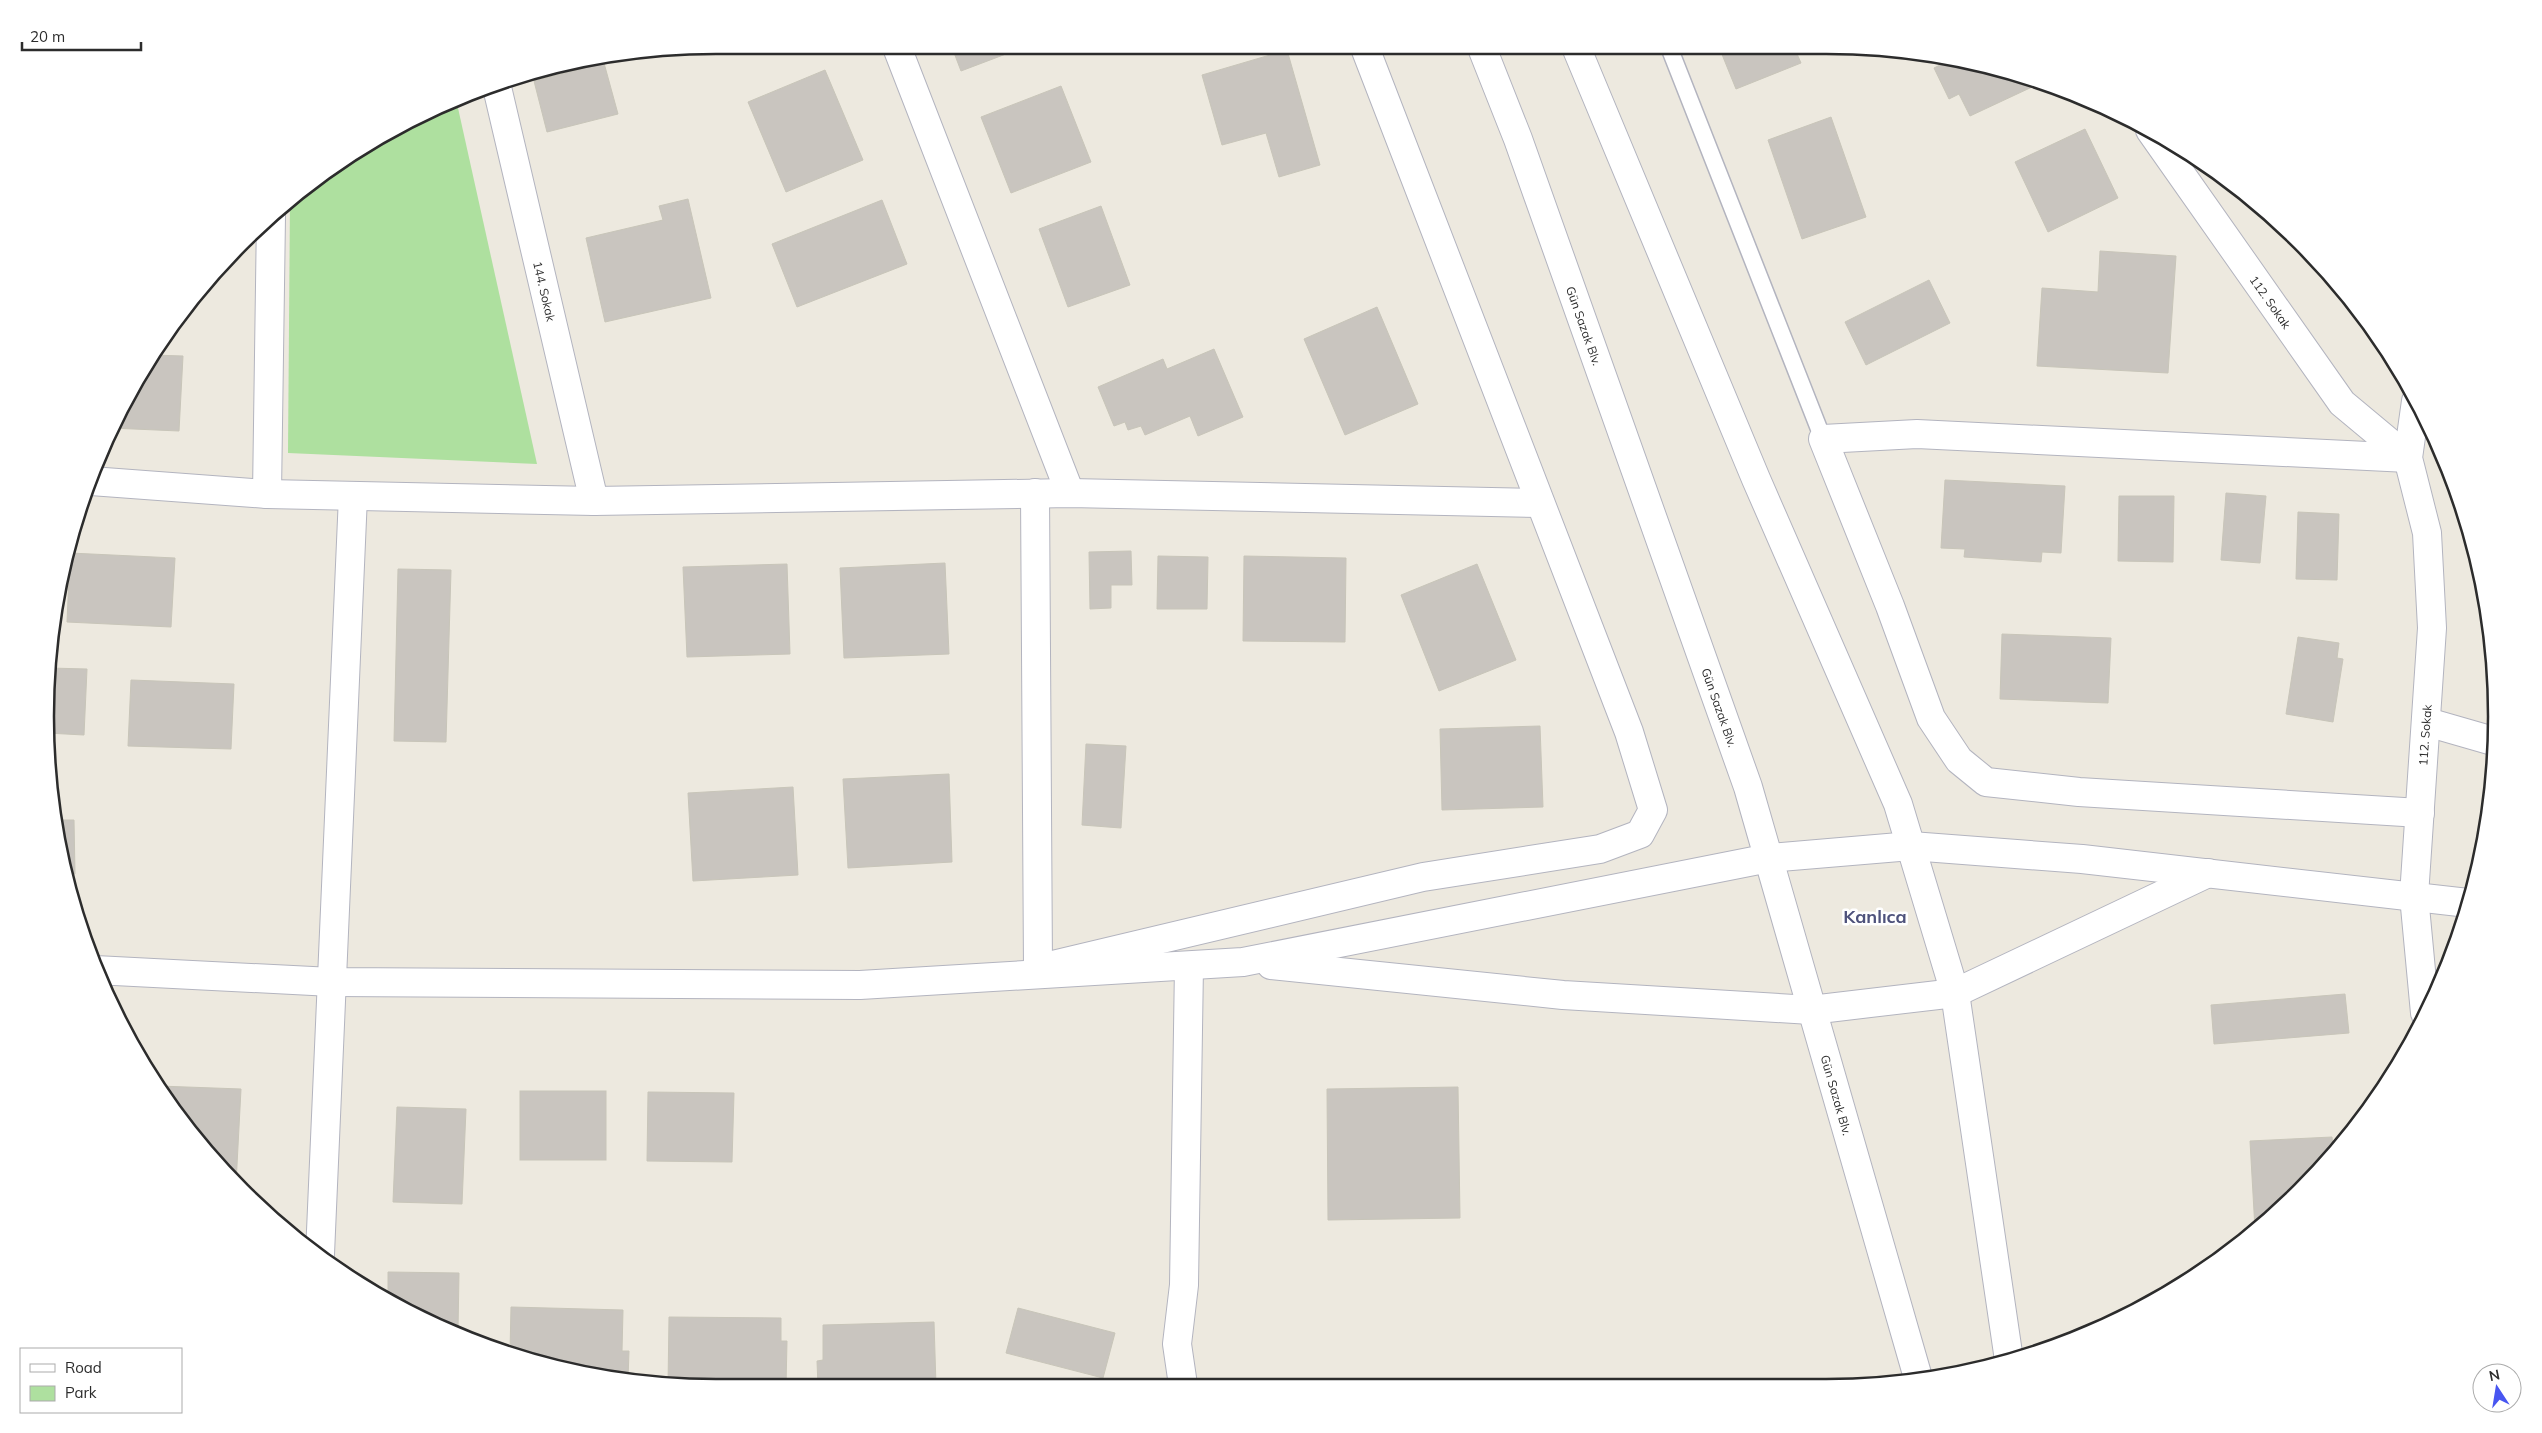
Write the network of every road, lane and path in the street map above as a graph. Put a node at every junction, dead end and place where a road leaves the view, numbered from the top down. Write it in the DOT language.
graph roads {
  1 [pos="900,54"];
  2 [pos="1367,54"];
  3 [pos="1484,54"];
  4 [pos="1579,54"];
  5 [pos="1672,54"];
  6 [pos="498,91"];
  7 [pos="2174,153"];
  8 [pos="271,227"];
  9 [pos="2414,413"];
  10 [pos="1823,439"];
  11 [pos="2408,458"];
  12 [pos="97,481"];
  13 [pos="1035,493"];
  14 [pos="1070,493"];
  15 [pos="267,494"];
  16 [pos="353,496"];
  17 [pos="594,501"];
  18 [pos="1540,503"];
  19 [pos="2427,722"];
  20 [pos="2487,739"];
  21 [pos="2420,814"];
  22 [pos="1911,846"];
  23 [pos="1770,858"];
  24 [pos="2208,873"];
  25 [pos="2414,896"];
  26 [pos="2462,902"];
  27 [pos="1243,962"];
  28 [pos="1189,966"];
  29 [pos="1038,968"];
  30 [pos="104,970"];
  31 [pos="1002,976"];
  32 [pos="332,982"];
  33 [pos="1955,993"];
  34 [pos="2424,1001"];
  35 [pos="1811,1010"];
  36 [pos="320,1247"];
  37 [pos="2008,1354"];
  38 [pos="1917,1373"];
  39 [pos="1181,1379"];
  1 -- 14 [label="street"];
  2 -- 18 [label="street"];
  3 -- 23 [label="street, Gün Sazak Blv."];
  4 -- 22 [label="street"];
  5 -- 10 [label="lane"];
  6 -- 17 [label="street, 144. Sokak"];
  7 -- 11 [label="street, 112. Sokak"];
  8 -- 15 [label="street"];
  9 -- 11 [label="street, 112. Sokak"];
  10 -- 11 [label="street"];
  10 -- 21 [label="street"];
  11 -- 19 [label="street, 112. Sokak"];
  12 -- 15 [label="street"];
  13 -- 14 [label="street"];
  13 -- 17 [label="street"];
  13 -- 29 [label="street"];
  14 -- 18 [label="street"];
  15 -- 16 [label="street"];
  16 -- 17 [label="street"];
  16 -- 32 [label="street"];
  18 -- 29 [label="street"];
  19 -- 20 [label="street"];
  19 -- 21 [label="street, 112. Sokak"];
  21 -- 25 [label="street, 112. Sokak"];
  22 -- 23 [label="street"];
  22 -- 24 [label="street"];
  22 -- 33 [label="street"];
  23 -- 27 [label="street"];
  23 -- 35 [label="street, Gün Sazak Blv."];
  24 -- 25 [label="street"];
  24 -- 33 [label="street"];
  25 -- 26 [label="street"];
  25 -- 34 [label="street, 112. Sokak"];
  27 -- 28 [label="street"];
  27 -- 35 [label="street"];
  28 -- 31 [label="street"];
  28 -- 39 [label="street"];
  29 -- 31 [label="street"];
  30 -- 32 [label="street"];
  31 -- 32 [label="street"];
  32 -- 36 [label="street"];
  33 -- 35 [label="street"];
  33 -- 37 [label="street"];
  35 -- 38 [label="street, Gün Sazak Blv."];
}
